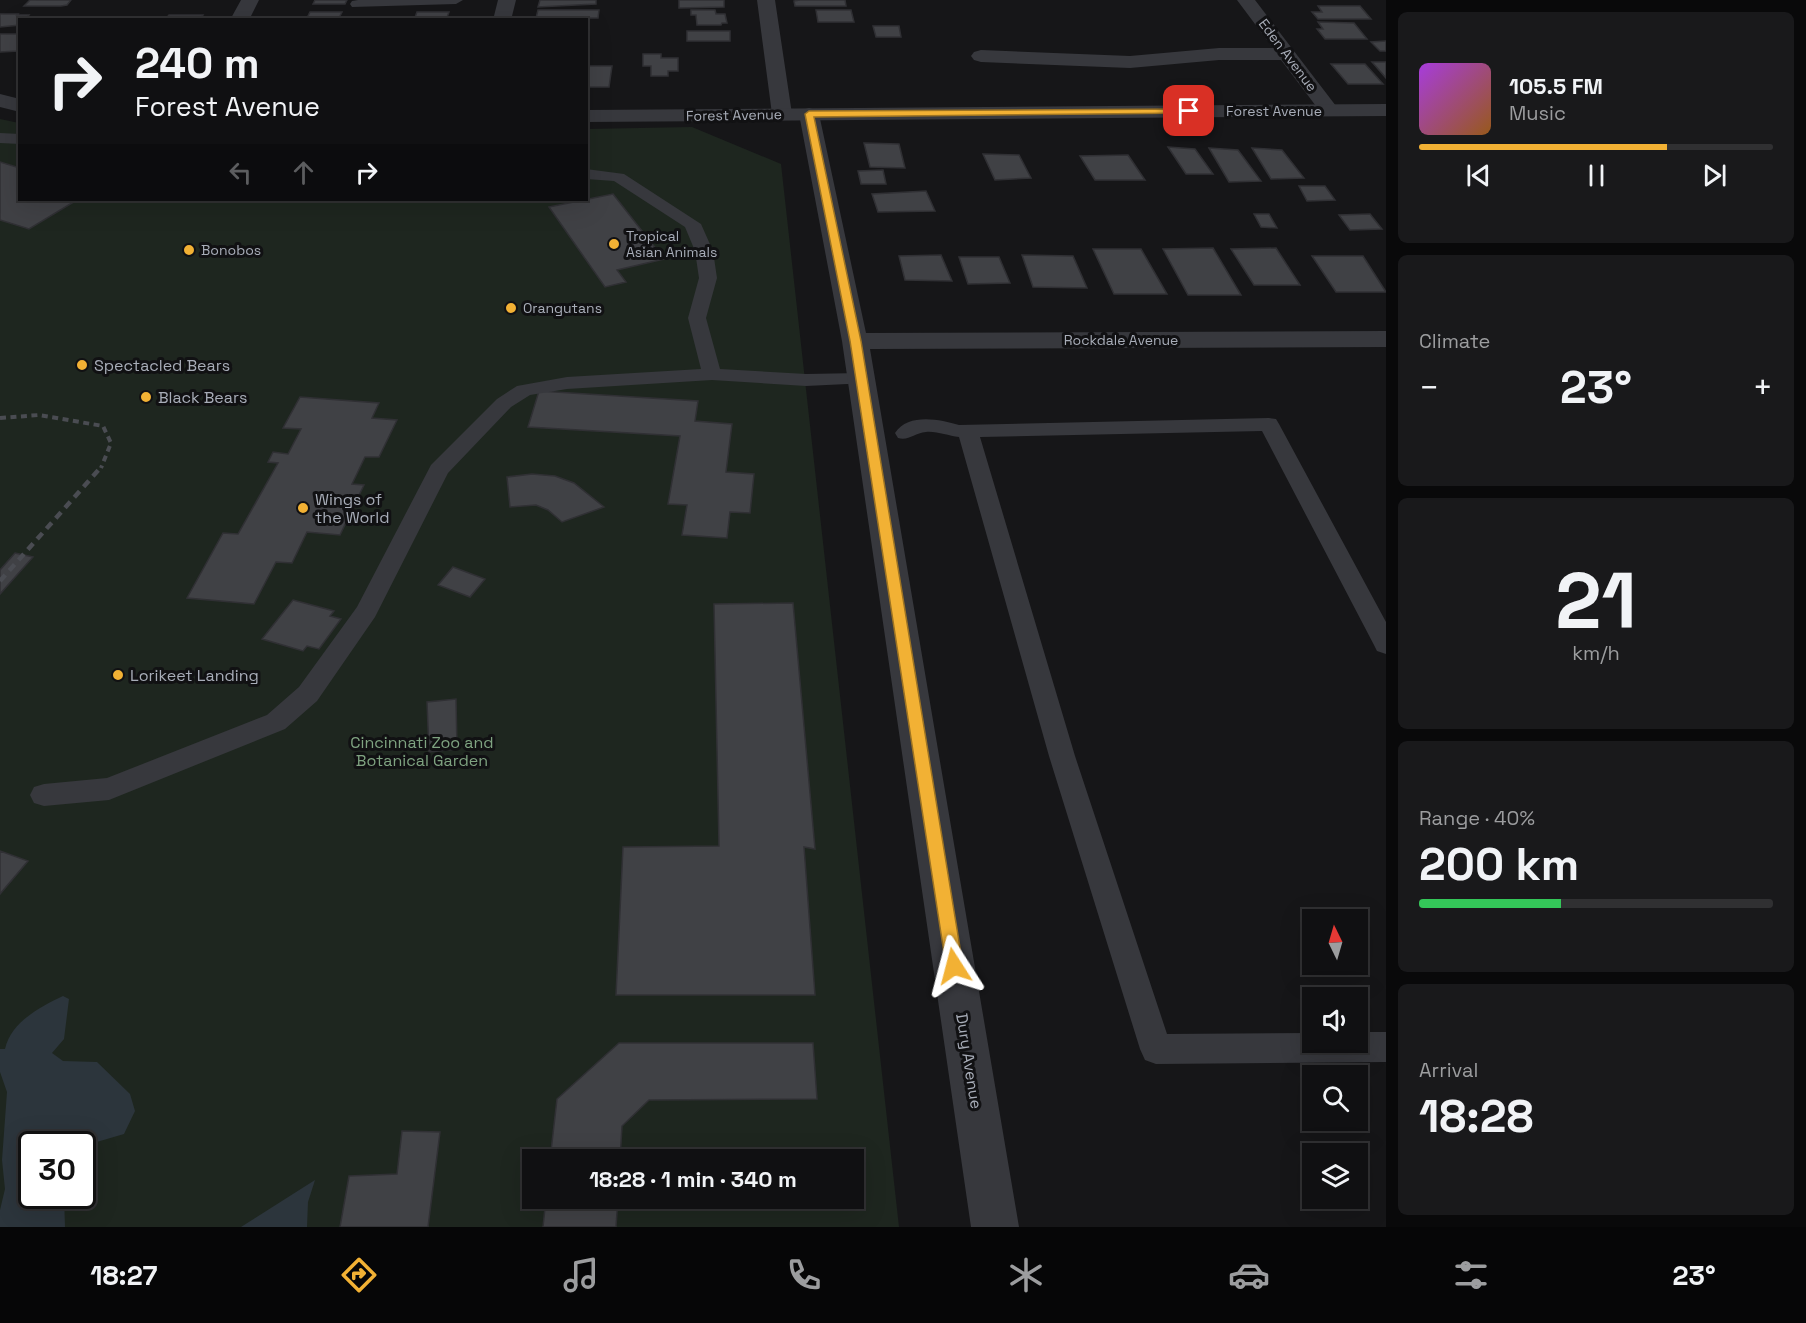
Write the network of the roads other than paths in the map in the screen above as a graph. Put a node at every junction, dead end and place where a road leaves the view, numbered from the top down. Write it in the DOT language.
graph roads {
  1 [pos="250,0"];
  2 [pos="456,0"];
  3 [pos="507,0"];
  4 [pos="766,0"];
  5 [pos="1246,0"];
  6 [pos="357,4"];
  7 [pos="240,18"];
  8 [pos="502,18"];
  9 [pos="1286,54"];
  10 [pos="981,56"];
  11 [pos="0,100"];
  12 [pos="18,105"];
  13 [pos="1329,110"];
  14 [pos="1386,110"];
  15 [pos="796,114"];
  16 [pos="588,116"];
  17 [pos="0,138"];
  18 [pos="18,139"];
  19 [pos="588,174"];
  20 [pos="1386,339"];
  21 [pos="855,341"];
  22 [pos="712,374"];
  23 [pos="861,379"];
  24 [pos="963,431"];
  25 [pos="870,433"];
  26 [pos="1386,645"];
  27 [pos="44,795"];
  28 [pos="1386,1047"];
  29 [pos="994,1227"];
  1 -- 7 [label="street"];
  2 -- 6 [label="lane"];
  3 -- 8 [label="street"];
  4 -- 15 [label="street, Dury Avenue"];
  5 -- 9 [label="street, Eden Avenue"];
  9 -- 10 [label="street"];
  9 -- 13 [label="street, Eden Avenue"];
  11 -- 12 [label="street"];
  13 -- 14 [label="street, Forest Avenue"];
  13 -- 15 [label="street, Forest Avenue"];
  15 -- 16 [label="street, Forest Avenue"];
  15 -- 21 [label="street, Dury Avenue"];
  17 -- 18 [label="lane"];
  19 -- 22 [label="lane"];
  20 -- 21 [label="street, Rockdale Avenue"];
  21 -- 23 [label="street, Dury Avenue"];
  22 -- 23 [label="lane"];
  22 -- 27 [label="lane"];
  23 -- 25 [label="street, Dury Avenue"];
  24 -- 25 [label="lane"];
  24 -- 26 [label="lane"];
  24 -- 28 [label="lane"];
  25 -- 29 [label="street, Dury Avenue"];
}
